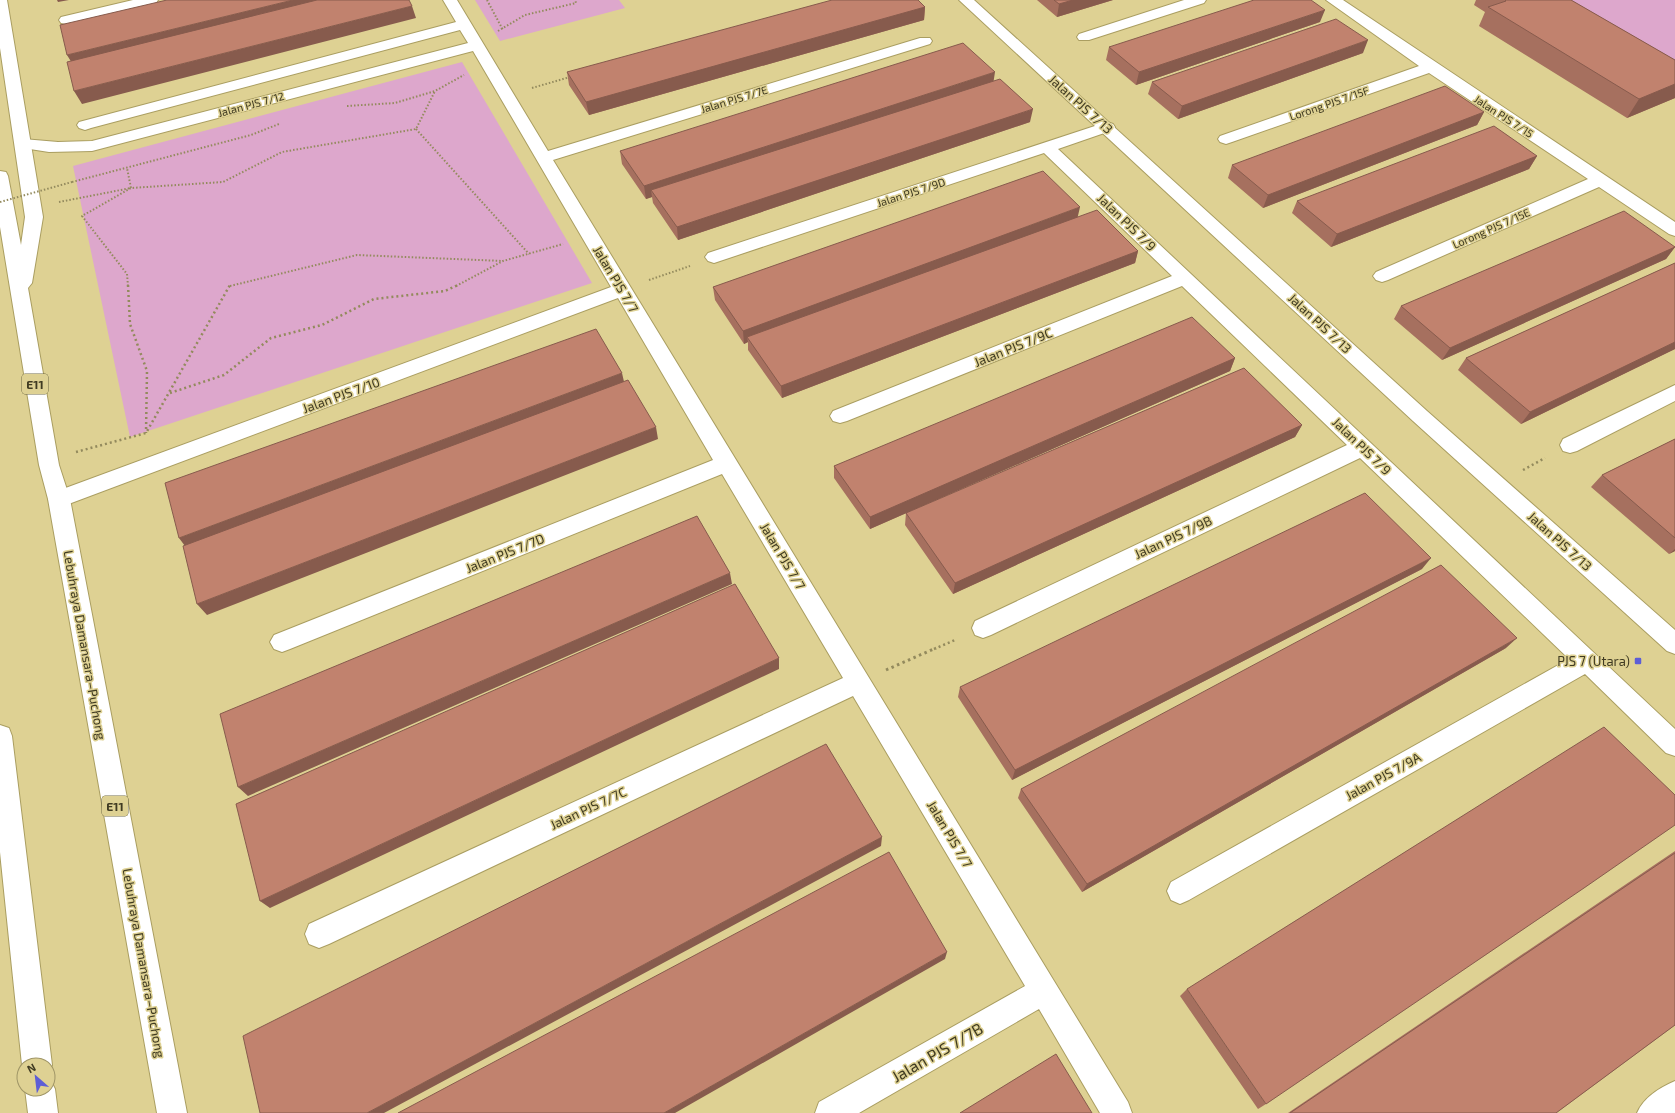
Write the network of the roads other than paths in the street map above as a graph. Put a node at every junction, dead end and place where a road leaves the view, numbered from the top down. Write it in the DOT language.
graph roads {
  1 [pos="0,0"];
  2 [pos="151,0"];
  3 [pos="450,0"];
  4 [pos="966,0"];
  5 [pos="1199,0"];
  6 [pos="1333,0"];
  7 [pos="66,20"];
  8 [pos="1084,37"];
  9 [pos="925,41"];
  10 [pos="475,42"];
  11 [pos="1431,68"];
  12 [pos="85,125"];
  13 [pos="1107,127"];
  14 [pos="1226,139"];
  15 [pos="23,144"];
  16 [pos="1048,147"];
  17 [pos="544,156"];
  18 [pos="0,176"];
  19 [pos="1601,180"];
  20 [pos="1675,230"];
  21 [pos="714,256"];
  22 [pos="1382,276"];
  23 [pos="1185,278"];
  24 [pos="622,290"];
  25 [pos="20,302"];
  26 [pos="1675,392"];
  27 [pos="840,416"];
  28 [pos="1570,445"];
  29 [pos="1363,447"];
  30 [pos="727,463"];
  31 [pos="59,499"];
  32 [pos="983,628"];
  33 [pos="282,642"];
  34 [pos="1675,644"];
  35 [pos="1587,661"];
  36 [pos="858,682"];
  37 [pos="0,736"];
  38 [pos="1675,745"];
  39 [pos="1180,891"];
  40 [pos="319,934"];
  41 [pos="1044,991"];
  42 [pos="36,1057"];
  43 [pos="1675,1096"];
  44 [pos="41,1097"];
  45 [pos="43,1113"];
  46 [pos="172,1113"];
  47 [pos="830,1113"];
  48 [pos="1117,1113"];
  49 [pos="1652,1113"];
  1 -- 15 [label="main road"];
  2 -- 7 [label="main road"];
  3 -- 10 [label="main road, Jalan PJS 7/7"];
  4 -- 13 [label="main road, Jalan PJS 7/13"];
  5 -- 8 [label="main road"];
  6 -- 11 [label="main road, Jalan PJS 7/15"];
  9 -- 17 [label="main road, Jalan PJS 7/7E"];
  10 -- 12 [label="main road, Jalan PJS 7/12"];
  10 -- 15 [label="main road, Jalan PJS 7/12"];
  10 -- 17 [label="main road, Jalan PJS 7/7"];
  11 -- 14 [label="main road, Lorong PJS 7/15F"];
  11 -- 19 [label="main road, Jalan PJS 7/15"];
  13 -- 16 [label="main road, Jalan PJS 7/9D"];
  13 -- 34 [label="main road, Jalan PJS 7/13"];
  15 -- 25 [label="main road"];
  16 -- 21 [label="main road, Jalan PJS 7/9D"];
  16 -- 23 [label="main road, Jalan PJS 7/9"];
  17 -- 24 [label="main road, Jalan PJS 7/7"];
  18 -- 25 [label="main road, Lebuhraya Damansara–Puchong / E11"];
  19 -- 20 [label="main road, Jalan PJS 7/15"];
  19 -- 22 [label="main road, Lorong PJS 7/15E"];
  23 -- 27 [label="main road, Jalan PJS 7/9C"];
  23 -- 29 [label="main road, Jalan PJS 7/9"];
  24 -- 30 [label="main road, Jalan PJS 7/7"];
  24 -- 31 [label="main road, Jalan PJS 7/10"];
  25 -- 31 [label="main road, Lebuhraya Damansara–Puchong / E11"];
  26 -- 28 [label="main road"];
  29 -- 32 [label="main road, Jalan PJS 7/9B"];
  29 -- 35 [label="main road, Jalan PJS 7/9"];
  30 -- 33 [label="main road, Jalan PJS 7/7D"];
  30 -- 36 [label="main road, Jalan PJS 7/7"];
  31 -- 46 [label="main road, Lebuhraya Damansara–Puchong / E11"];
  35 -- 38 [label="main road, Jalan PJS 7/9"];
  35 -- 39 [label="main road, Jalan PJS 7/9A"];
  36 -- 40 [label="main road, Jalan PJS 7/7C"];
  36 -- 41 [label="main road, Jalan PJS 7/7"];
  37 -- 42 [label="main road"];
  41 -- 47 [label="main road, Jalan PJS 7/7B"];
  41 -- 48 [label="main road, Jalan PJS 7/7"];
  43 -- 49 [label="main road"];
  44 -- 45 [label="main road"];
}
